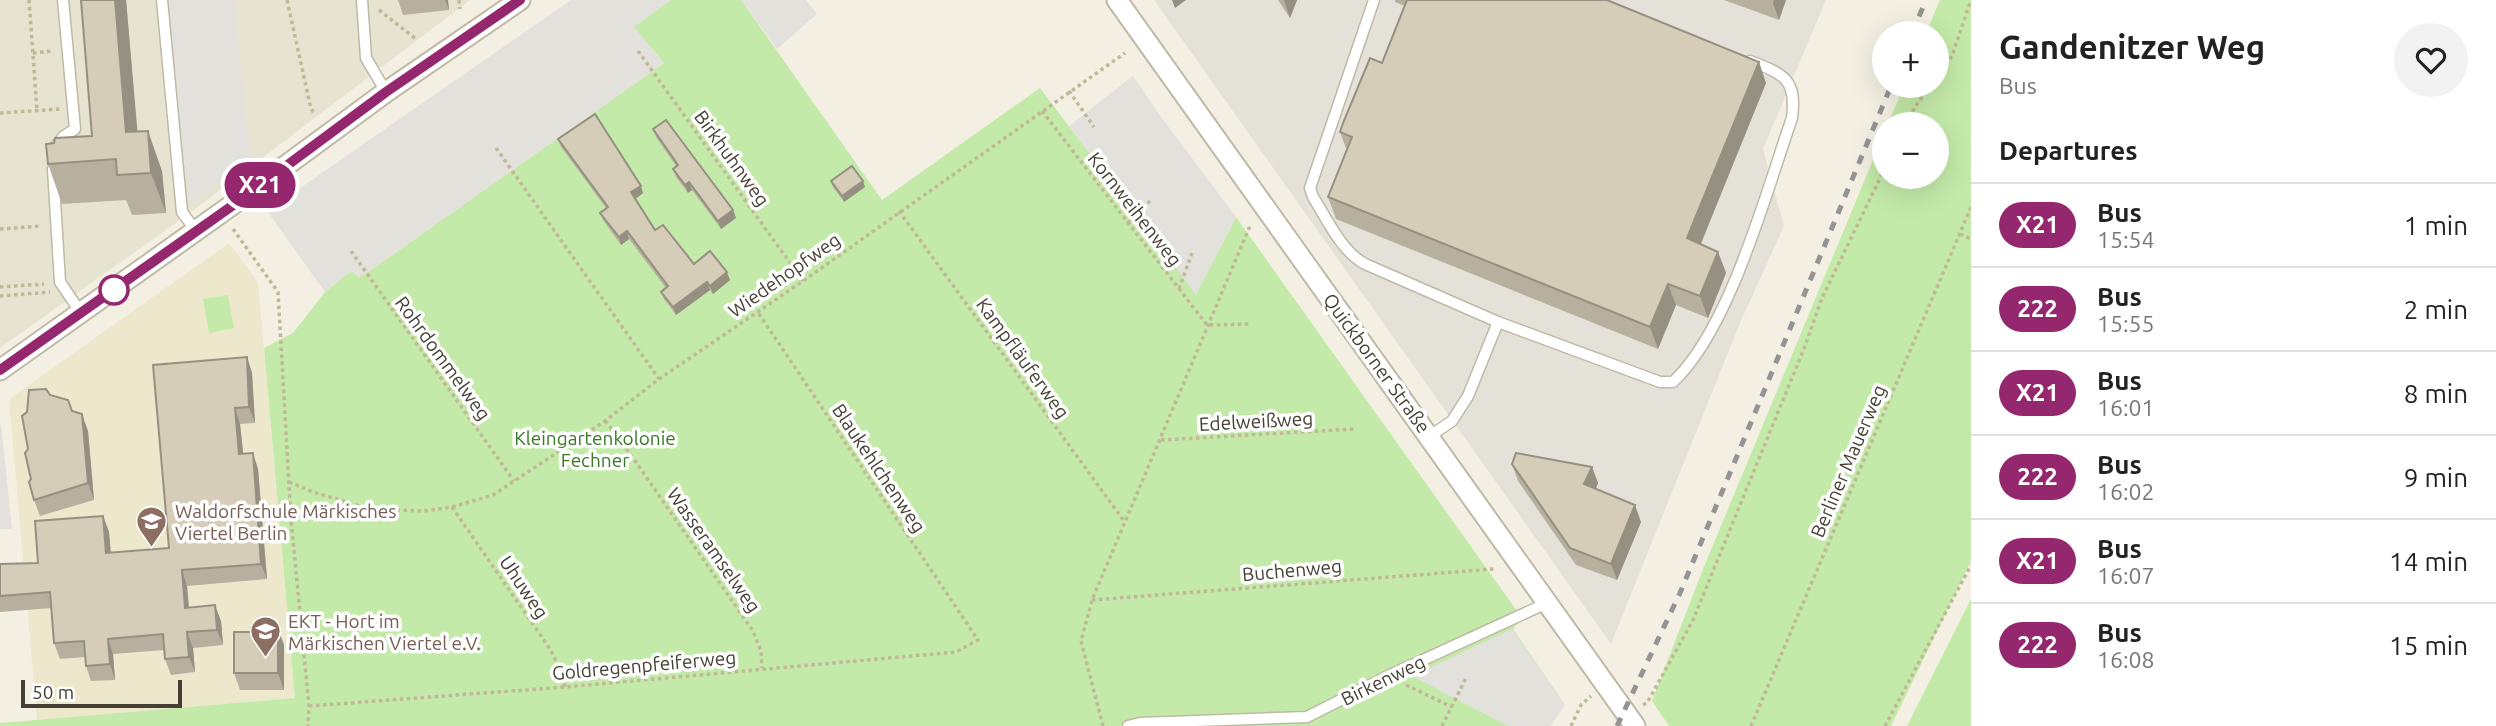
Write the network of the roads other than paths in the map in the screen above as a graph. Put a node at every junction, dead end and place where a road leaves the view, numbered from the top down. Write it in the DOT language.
graph roads {
  1 [pos="63,0"];
  2 [pos="162,0"];
  3 [pos="362,0"];
  4 [pos="520,0"];
  5 [pos="1117,0"];
  6 [pos="1374,0"];
  7 [pos="1740,57"];
  8 [pos="386,92"];
  9 [pos="196,232"];
  10 [pos="80,313"];
  11 [pos="1498,322"];
  12 [pos="0,370"];
  13 [pos="1430,436"];
  14 [pos="1547,603"];
  15 [pos="1630,719"];
  16 [pos="1128,726"];
  1 -- 10 [label="lane"];
  2 -- 9 [label="lane"];
  3 -- 8 [label="lane"];
  4 -- 8 [label="street"];
  5 -- 13 [label="street, Quickborner Straße"];
  6 -- 11 [label="lane"];
  7 -- 11 [label="lane"];
  8 -- 9 [label="street"];
  9 -- 10 [label="street"];
  10 -- 12 [label="street"];
  11 -- 13 [label="lane"];
  13 -- 14 [label="street, Quickborner Straße"];
  14 -- 15 [label="street, Quickborner Straße"];
  14 -- 16 [label="lane, Birkenweg"];
}
